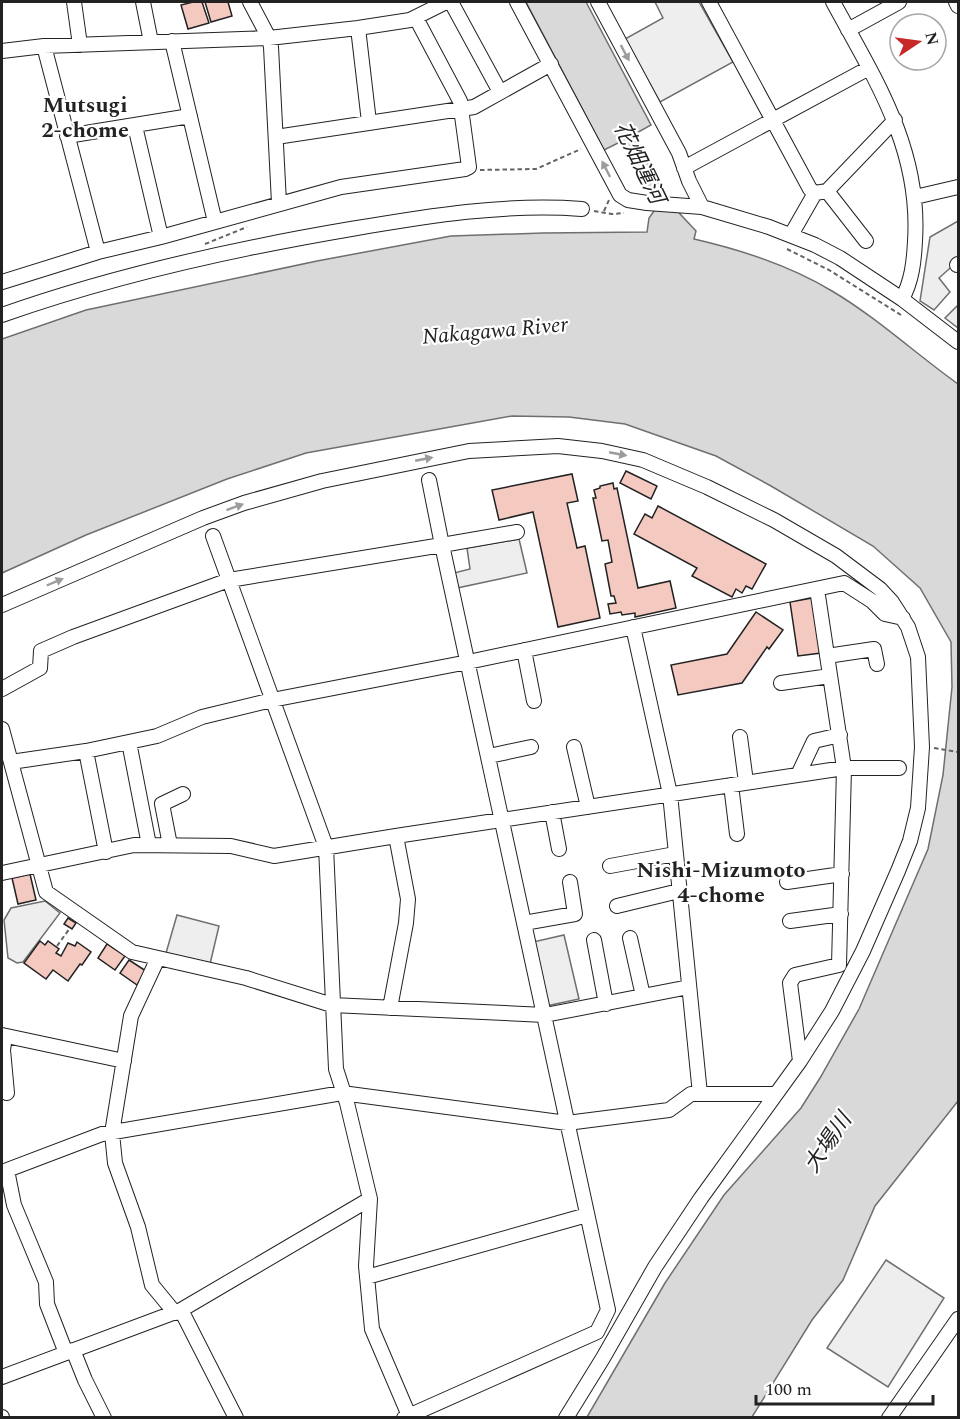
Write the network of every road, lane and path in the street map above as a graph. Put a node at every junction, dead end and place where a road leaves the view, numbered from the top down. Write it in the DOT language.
graph roads {
  1 [pos="74,2"];
  2 [pos="143,2"];
  3 [pos="250,2"];
  4 [pos="446,2"];
  5 [pos="451,2"];
  6 [pos="517,2"];
  7 [pos="599,2"];
  8 [pos="710,2"];
  9 [pos="833,2"];
  10 [pos="899,2"];
  11 [pos="956,2"];
  12 [pos="958,6"];
  13 [pos="416,18"];
  14 [pos="358,28"];
  15 [pos="848,30"];
  16 [pos="269,38"];
  17 [pos="172,41"];
  18 [pos="151,42"];
  19 [pos="80,45"];
  20 [pos="44,46"];
  21 [pos="2,51"];
  22 [pos="551,64"];
  23 [pos="869,68"];
  24 [pos="500,92"];
  25 [pos="462,108"];
  26 [pos="190,116"];
  27 [pos="772,120"];
  28 [pos="895,120"];
  29 [pos="369,122"];
  30 [pos="135,126"];
  31 [pos="67,136"];
  32 [pos="276,137"];
  33 [pos="585,147"];
  34 [pos="469,167"];
  35 [pos="684,168"];
  36 [pos="958,188"];
  37 [pos="821,192"];
  38 [pos="915,196"];
  39 [pos="279,203"];
  40 [pos="702,207"];
  41 [pos="582,209"];
  42 [pos="623,213"];
  43 [pos="215,222"];
  44 [pos="255,224"];
  45 [pos="791,235"];
  46 [pos="161,237"];
  47 [pos="866,241"];
  48 [pos="203,244"];
  49 [pos="781,246"];
  50 [pos="98,252"];
  51 [pos="2,282"];
  52 [pos="902,299"];
  53 [pos="915,310"];
  54 [pos="2,315"];
  55 [pos="958,342"];
  56 [pos="429,480"];
  57 [pos="517,532"];
  58 [pos="213,536"];
  59 [pos="442,545"];
  60 [pos="229,580"];
  61 [pos="817,589"];
  62 [pos="2,605"];
  63 [pos="903,618"];
  64 [pos="633,627"];
  65 [pos="524,650"];
  66 [pos="828,656"];
  67 [pos="468,662"];
  68 [pos="877,664"];
  69 [pos="830,676"];
  70 [pos="781,683"];
  71 [pos="2,689"];
  72 [pos="272,700"];
  73 [pos="534,701"];
  74 [pos="2,729"];
  75 [pos="840,735"];
  76 [pos="740,737"];
  77 [pos="129,742"];
  78 [pos="531,747"];
  79 [pos="574,747"];
  80 [pos="940,750"];
  81 [pos="86,752"];
  82 [pos="958,752"];
  83 [pos="489,756"];
  84 [pos="11,762"];
  85 [pos="844,768"];
  86 [pos="899,768"];
  87 [pos="798,775"];
  88 [pos="746,782"];
  89 [pos="731,785"];
  90 [pos="183,794"];
  91 [pos="670,794"];
  92 [pos="588,807"];
  93 [pos="552,812"];
  94 [pos="502,820"];
  95 [pos="737,834"];
  96 [pos="396,836"];
  97 [pos="149,845"];
  98 [pos="170,845"];
  99 [pos="326,847"];
  100 [pos="559,849"];
  101 [pos="106,852"];
  102 [pos="675,854"];
  103 [pos="39,866"];
  104 [pos="610,866"];
  105 [pos="2,873"];
  106 [pos="842,874"];
  107 [pos="570,882"];
  108 [pos="787,882"];
  109 [pos="679,891"];
  110 [pos="617,906"];
  111 [pos="841,914"];
  112 [pos="790,921"];
  113 [pos="524,923"];
  114 [pos="70,928"];
  115 [pos="630,938"];
  116 [pos="594,940"];
  117 [pos="57,946"];
  118 [pos="158,958"];
  119 [pos="689,987"];
  120 [pos="643,996"];
  121 [pos="606,1004"];
  122 [pos="332,1005"];
  123 [pos="390,1008"];
  124 [pos="545,1015"];
  125 [pos="3,1036"];
  126 [pos="124,1061"];
  127 [pos="800,1061"];
  128 [pos="7,1093"];
  129 [pos="342,1093"];
  130 [pos="700,1094"];
  131 [pos="775,1094"];
  132 [pos="567,1123"];
  133 [pos="112,1133"];
  134 [pos="4,1171"];
  135 [pos="370,1198"];
  136 [pos="587,1215"];
  137 [pos="367,1276"];
  138 [pos="178,1311"];
  139 [pos="958,1319"];
  140 [pos="70,1351"];
  141 [pos="2,1377"];
  142 [pos="408,1417"];
  143 [pos="104,1418"];
  144 [pos="236,1418"];
  145 [pos="566,1418"];
  146 [pos="889,1418"];
  1 -- 19 [label="street"];
  2 -- 18 [label="street"];
  3 -- 16 [label="street"];
  4 -- 13 [label="street"];
  5 -- 24 [label="street"];
  6 -- 22 [label="street"];
  7 -- 35 [label="street, one-way"];
  8 -- 27 [label="street"];
  9 -- 15 [label="street"];
  10 -- 15 [label="street"];
  11 -- 12 [label="street"];
  13 -- 14 [label="street"];
  13 -- 25 [label="street"];
  14 -- 16 [label="street"];
  14 -- 29 [label="street"];
  15 -- 23 [label="street"];
  16 -- 17 [label="street"];
  16 -- 32 [label="street"];
  17 -- 18 [label="street"];
  17 -- 26 [label="street"];
  18 -- 19 [label="street"];
  19 -- 20 [label="street"];
  20 -- 21 [label="street"];
  20 -- 31 [label="street"];
  22 -- 24 [label="street"];
  40 -- 22 [label="street, one-way"];
  23 -- 27 [label="street"];
  23 -- 28 [label="street"];
  24 -- 25 [label="street"];
  25 -- 29 [label="street"];
  25 -- 34 [label="street"];
  26 -- 30 [label="street"];
  26 -- 43 [label="street"];
  27 -- 35 [label="street"];
  27 -- 37 [label="street"];
  28 -- 37 [label="street"];
  28 -- 38 [label="street"];
  29 -- 32 [label="street"];
  30 -- 31 [label="street"];
  30 -- 46 [label="street"];
  31 -- 50 [label="street"];
  32 -- 39 [label="street"];
  33 -- 34 [label="path"];
  34 -- 39 [label="street"];
  35 -- 40 [label="street"];
  36 -- 38 [label="street"];
  37 -- 45 [label="street"];
  37 -- 47 [label="street"];
  38 -- 52 [label="street"];
  39 -- 43 [label="street"];
  40 -- 45 [label="street"];
  41 -- 42 [label="path"];
  41 -- 54 [label="street"];
  43 -- 46 [label="street"];
  44 -- 48 [label="path"];
  45 -- 52 [label="street"];
  46 -- 50 [label="street"];
  49 -- 53 [label="path"];
  50 -- 51 [label="street"];
  52 -- 53 [label="street"];
  53 -- 55 [label="street"];
  56 -- 59 [label="street"];
  57 -- 59 [label="street"];
  58 -- 60 [label="street"];
  59 -- 60 [label="street"];
  59 -- 67 [label="street"];
  60 -- 71 [label="street"];
  60 -- 72 [label="street"];
  61 -- 63 [label="street"];
  61 -- 64 [label="street"];
  61 -- 66 [label="street"];
  62 -- 63 [label="street, one-way"];
  63 -- 127 [label="street"];
  64 -- 65 [label="street"];
  64 -- 91 [label="street"];
  65 -- 67 [label="street"];
  65 -- 73 [label="street"];
  66 -- 68 [label="street"];
  66 -- 69 [label="street"];
  67 -- 72 [label="street"];
  67 -- 83 [label="street"];
  69 -- 70 [label="street"];
  69 -- 75 [label="street"];
  72 -- 77 [label="street"];
  72 -- 99 [label="street"];
  74 -- 84 [label="street"];
  75 -- 85 [label="street"];
  75 -- 87 [label="street"];
  76 -- 88 [label="street"];
  77 -- 81 [label="street"];
  77 -- 97 [label="street"];
  78 -- 83 [label="street"];
  79 -- 92 [label="street"];
  80 -- 82 [label="path"];
  81 -- 84 [label="street"];
  81 -- 101 [label="street"];
  83 -- 94 [label="street"];
  84 -- 103 [label="street"];
  85 -- 86 [label="street"];
  85 -- 87 [label="street"];
  85 -- 106 [label="street"];
  87 -- 88 [label="street"];
  88 -- 89 [label="street"];
  89 -- 91 [label="street"];
  89 -- 95 [label="street"];
  90 -- 98 [label="street"];
  91 -- 92 [label="street"];
  91 -- 102 [label="street"];
  92 -- 93 [label="street"];
  93 -- 94 [label="street"];
  93 -- 100 [label="street"];
  94 -- 96 [label="street"];
  94 -- 113 [label="street"];
  96 -- 99 [label="street"];
  96 -- 123 [label="street"];
  97 -- 98 [label="street"];
  97 -- 101 [label="street"];
  98 -- 99 [label="street"];
  99 -- 122 [label="street"];
  101 -- 103 [label="street"];
  102 -- 104 [label="street"];
  102 -- 109 [label="street"];
  103 -- 105 [label="street"];
  103 -- 118 [label="street"];
  106 -- 108 [label="street"];
  106 -- 111 [label="street"];
  107 -- 113 [label="street"];
  109 -- 110 [label="street"];
  109 -- 119 [label="street"];
  111 -- 112 [label="street"];
  111 -- 127 [label="street"];
  113 -- 124 [label="street"];
  114 -- 117 [label="path"];
  115 -- 120 [label="street"];
  116 -- 121 [label="street"];
  118 -- 122 [label="street"];
  118 -- 126 [label="street"];
  119 -- 120 [label="street"];
  119 -- 130 [label="street"];
  120 -- 121 [label="street"];
  121 -- 124 [label="street"];
  122 -- 123 [label="street"];
  122 -- 129 [label="street"];
  123 -- 124 [label="street"];
  124 -- 132 [label="street"];
  125 -- 126 [label="street"];
  125 -- 128 [label="street"];
  126 -- 133 [label="street"];
  127 -- 131 [label="street"];
  129 -- 132 [label="street"];
  129 -- 133 [label="street"];
  129 -- 135 [label="street"];
  130 -- 131 [label="street"];
  130 -- 132 [label="street"];
  131 -- 145 [label="street"];
  132 -- 136 [label="street"];
  133 -- 134 [label="street"];
  133 -- 138 [label="street"];
  134 -- 140 [label="street"];
  135 -- 137 [label="street"];
  135 -- 138 [label="street"];
  136 -- 137 [label="street"];
  136 -- 142 [label="street"];
  137 -- 142 [label="street"];
  138 -- 140 [label="street"];
  138 -- 144 [label="street"];
  139 -- 146 [label="street"];
  140 -- 141 [label="street"];
  140 -- 143 [label="street"];
}
